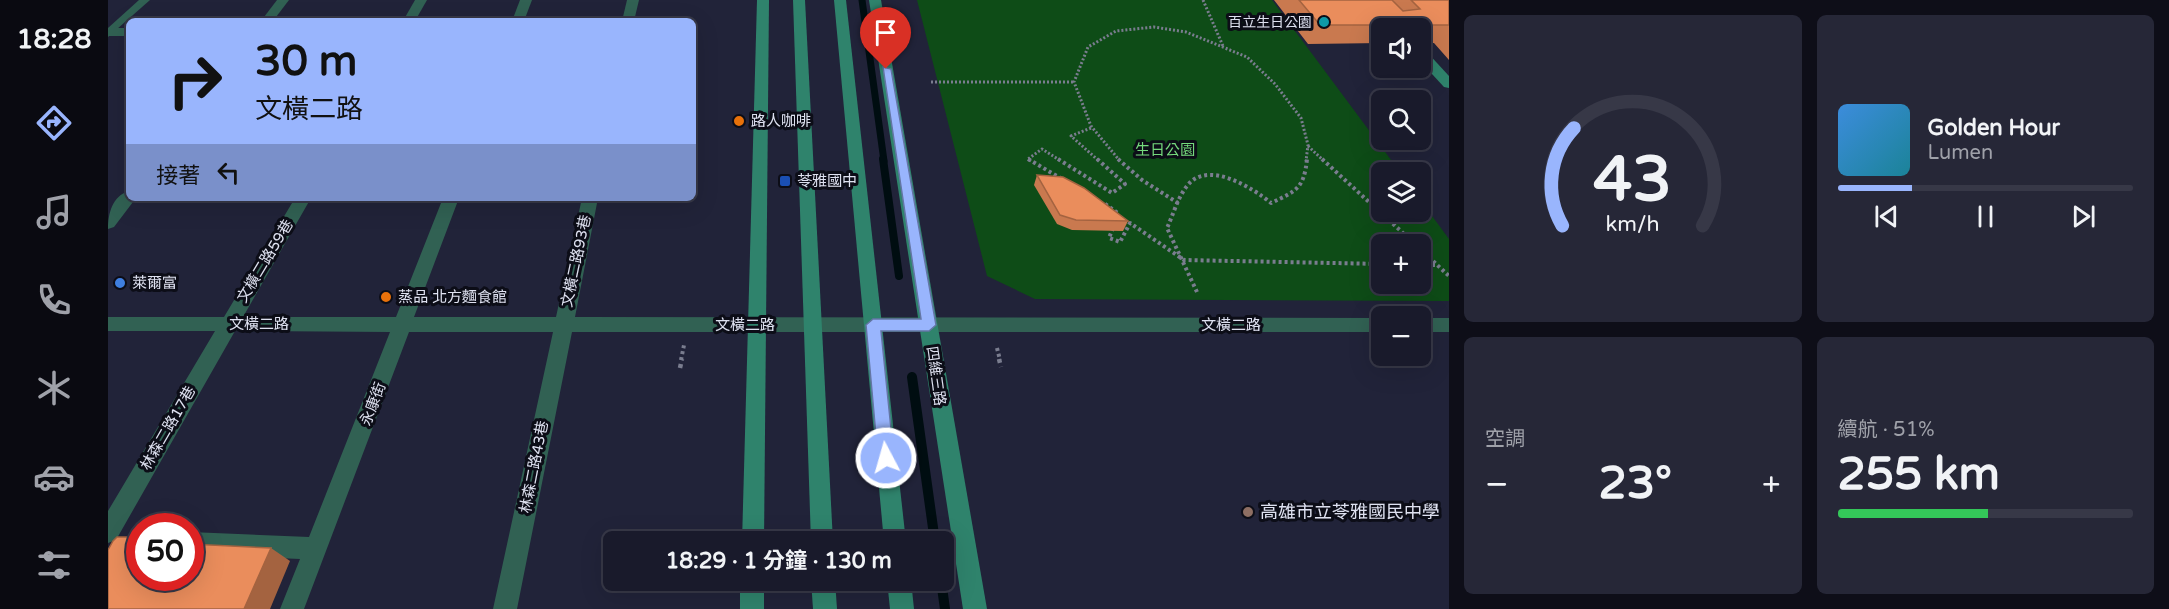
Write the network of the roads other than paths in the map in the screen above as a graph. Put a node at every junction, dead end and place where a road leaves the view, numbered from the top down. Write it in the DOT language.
graph roads {
  1 [pos="145,0"];
  2 [pos="283,0"];
  3 [pos="422,0"];
  4 [pos="526,0"];
  5 [pos="633,0"];
  6 [pos="763,0"];
  7 [pos="799,0"];
  8 [pos="840,0"];
  9 [pos="875,0"];
  10 [pos="269,18"];
  11 [pos="411,18"];
  12 [pos="519,18"];
  13 [pos="629,18"];
  14 [pos="126,32"];
  15 [pos="109,33"];
  16 [pos="1431,65"];
  17 [pos="1449,84"];
  18 [pos="126,201"];
  19 [pos="301,201"];
  20 [pos="450,201"];
  21 [pos="589,201"];
  22 [pos="108,223"];
  23 [pos="108,324"];
  24 [pos="228,324"];
  25 [pos="404,324"];
  26 [pos="563,325"];
  27 [pos="757,325"];
  28 [pos="813,325"];
  29 [pos="873,325"];
  30 [pos="929,325"];
  31 [pos="1371,325"];
  32 [pos="1431,325"];
  33 [pos="1449,325"];
  34 [pos="753,531"];
  35 [pos="822,531"];
  36 [pos="894,531"];
  37 [pos="108,532"];
  38 [pos="204,544"];
  39 [pos="316,548"];
  40 [pos="752,591"];
  41 [pos="824,591"];
  42 [pos="900,591"];
  43 [pos="292,609"];
  44 [pos="505,609"];
  45 [pos="752,609"];
  46 [pos="825,609"];
  47 [pos="902,609"];
  48 [pos="975,609"];
  1 -- 15 [label="lane"];
  2 -- 10 [label="street"];
  3 -- 11 [label="street"];
  4 -- 12 [label="street"];
  5 -- 13 [label="street"];
  6 -- 27 [label="street"];
  7 -- 28 [label="street"];
  8 -- 29 [label="street"];
  9 -- 30 [label="street, 四維三路"];
  14 -- 15 [label="street"];
  16 -- 17 [label="street"];
  18 -- 22 [label="street"];
  19 -- 24 [label="street, 文橫二路59巷"];
  20 -- 25 [label="street, 永康街"];
  21 -- 26 [label="street, 文橫二路93巷"];
  23 -- 24 [label="street, 文橫二路"];
  24 -- 25 [label="street, 文橫二路"];
  24 -- 37 [label="street, 林森二路17巷"];
  25 -- 26 [label="street, 文橫二路"];
  25 -- 39 [label="street, 永康街"];
  26 -- 27 [label="street, 文橫二路"];
  26 -- 44 [label="street, 林森二路43巷"];
  27 -- 28 [label="street, 文橫二路"];
  27 -- 34 [label="street"];
  28 -- 29 [label="street, 文橫二路"];
  28 -- 35 [label="street"];
  29 -- 30 [label="street, 文橫二路"];
  29 -- 36 [label="street"];
  30 -- 31 [label="street, 文橫二路"];
  30 -- 48 [label="street, 四維三路"];
  32 -- 33 [label="street"];
  38 -- 39 [label="street"];
  39 -- 43 [label="street, 永康街"];
  40 -- 45 [label="street"];
  41 -- 46 [label="street"];
  42 -- 47 [label="street"];
}
